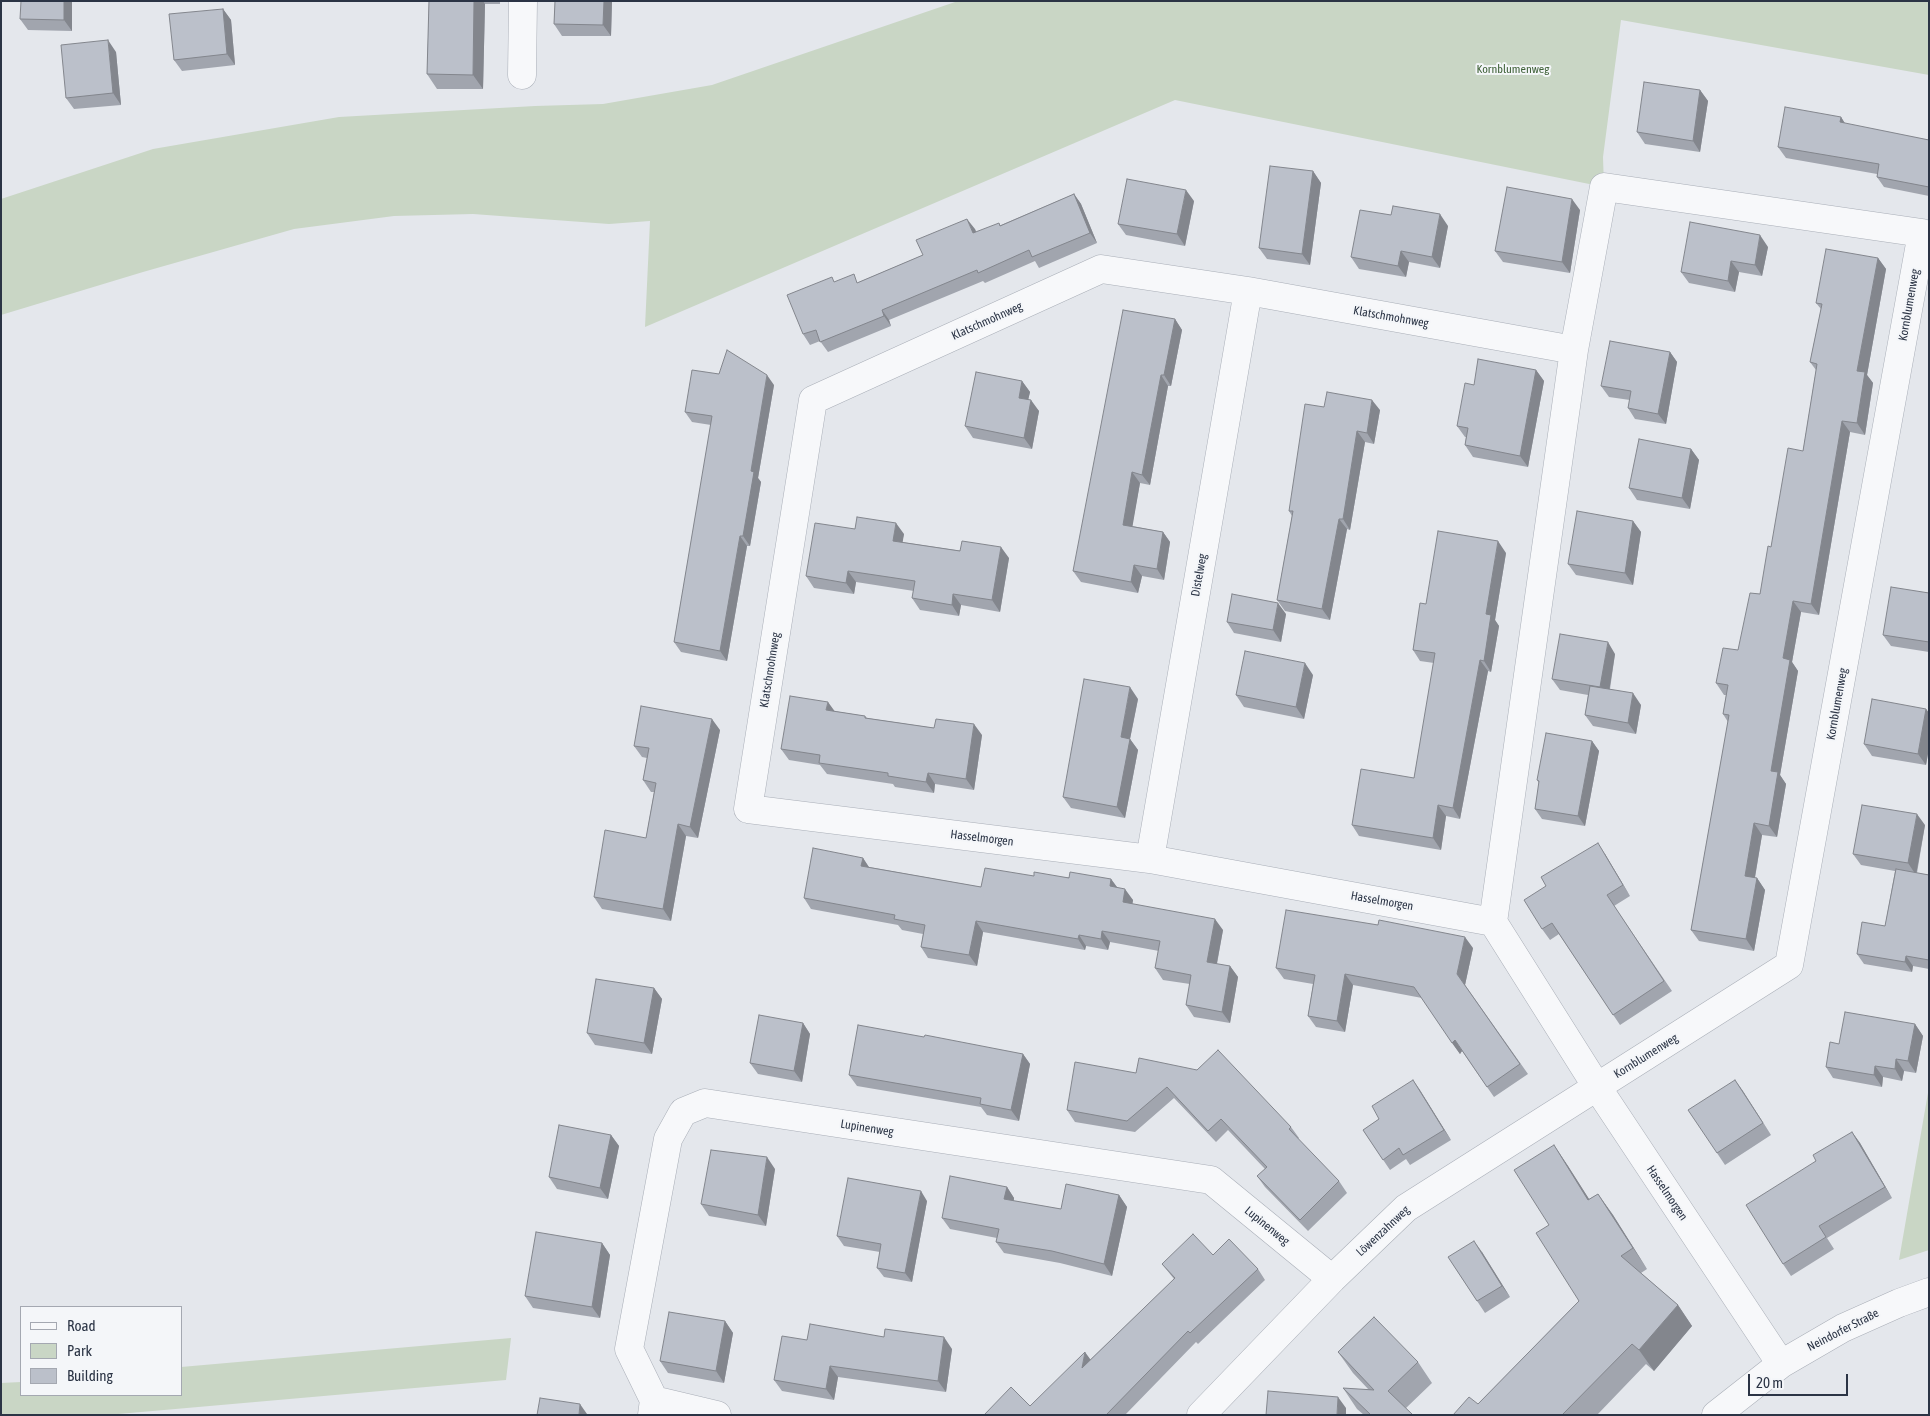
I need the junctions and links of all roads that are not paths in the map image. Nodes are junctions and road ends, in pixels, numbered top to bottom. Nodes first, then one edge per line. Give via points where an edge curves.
1 (523, 1) edge
2 (522, 75) dead end
3 (1248, 292) junction
4 (1574, 350) junction
5 (748, 809) joint
6 (1150, 859) junction
7 (1492, 922) junction
8 (1597, 1087) junction
9 (1332, 1279) junction
10 (1929, 1292) edge
11 (1780, 1364) junction
12 (653, 1407) edge
13 (717, 1415) edge
14 (1201, 1415) edge
15 (1716, 1415) edge

1 - 2 street
3 - 4 street, Klatschmohnweg
3 - 5 street, Klatschmohnweg via 1100,269 813,400
3 - 6 street, Distelweg
4 - 7 street, Kornblumenweg
4 - 8 street, Kornblumenweg via 1604,187 1922,233 1789,966
5 - 6 street, Hasselmorgen
6 - 7 street, Hasselmorgen
7 - 8 street, Hasselmorgen
8 - 9 street, Löwenzahnweg via 1406,1208
8 - 11 street, Hasselmorgen
9 - 12 street, Lupinenweg via 1211,1180 705,1103 683,1112 668,1139 629,1350
9 - 14 street, Löwenzahnweg
10 - 11 street, Neindorfer Straße via 1843,1328
11 - 15 street, Neindorfer Straße
12 - 13 street

